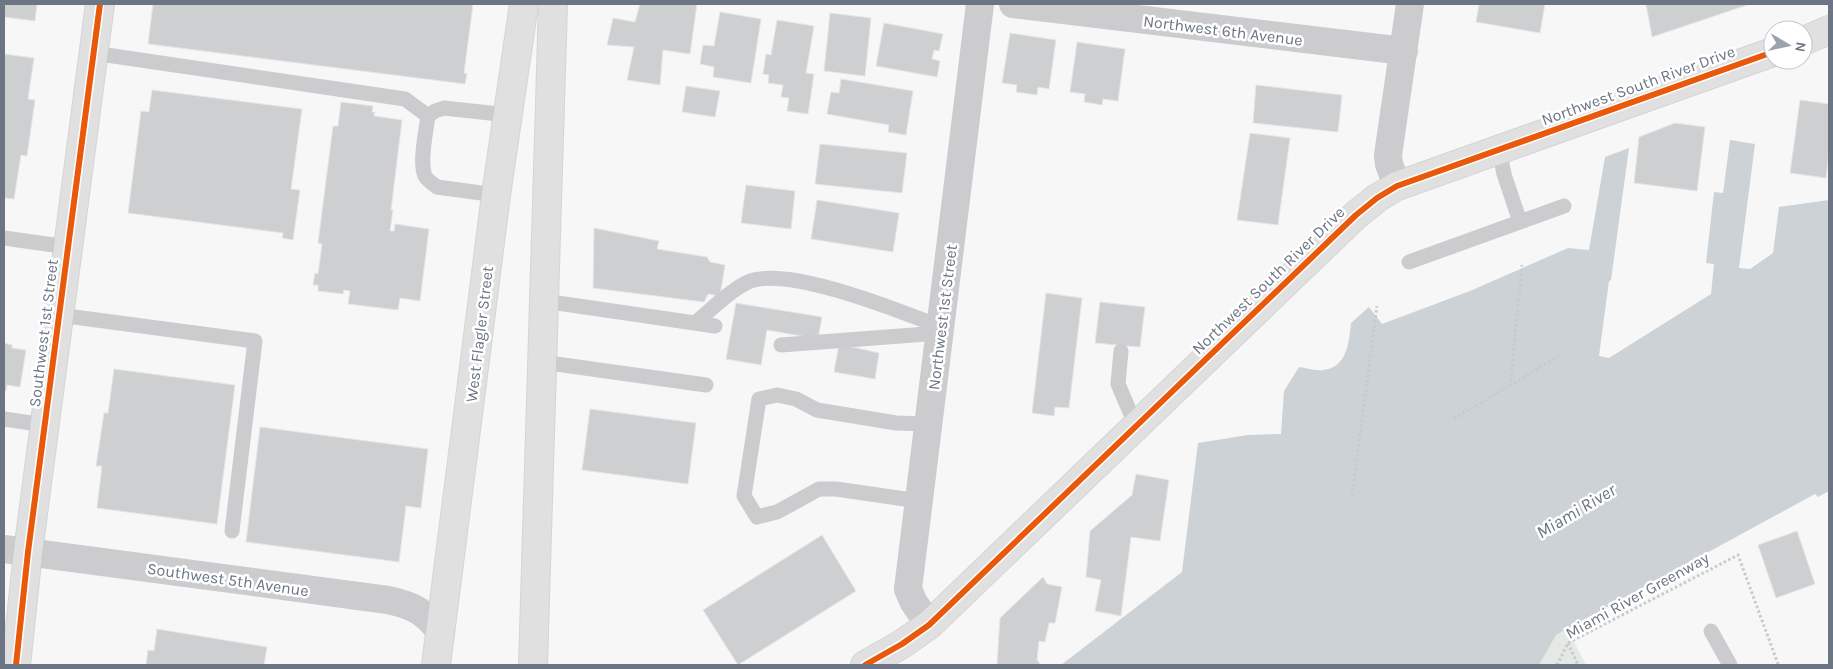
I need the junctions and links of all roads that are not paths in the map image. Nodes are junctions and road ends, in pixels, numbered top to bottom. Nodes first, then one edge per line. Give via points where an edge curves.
1 (100, 4) edge
2 (524, 4) edge
3 (553, 4) edge
4 (980, 4) edge
5 (1013, 4) edge
6 (1410, 4) edge
7 (1829, 30) edge
8 (1813, 37) edge
9 (1404, 51) junction
10 (94, 53) junction
11 (1763, 56) edge
12 (508, 115) junction
13 (428, 116) junction
14 (1499, 149) junction
15 (1397, 186) junction
16 (496, 196) junction
17 (1564, 206) dead end
18 (1520, 222) junction
19 (4, 238) edge
20 (68, 247) junction
21 (1409, 262) dead end
22 (544, 301) junction
23 (59, 315) junction
24 (695, 323) junction
25 (715, 326) dead end
26 (940, 330) junction
27 (781, 345) dead end
28 (1121, 351) dead end
29 (542, 362) junction
30 (706, 385) dead end
31 (4, 420) edge
32 (929, 424) junction
33 (45, 425) junction
34 (1136, 426) junction
35 (919, 501) junction
36 (232, 531) dead end
37 (16, 551) edge
38 (929, 625) junction
39 (1711, 630) dead end
40 (441, 632) junction
41 (16, 665) edge
42 (436, 665) edge
43 (533, 665) edge
44 (865, 665) edge
45 (1730, 665) edge

1 - 10 street, Southwest 1st Street
2 - 12 street, West Flagler Street
3 - 22 street
4 - 26 street, Northwest 1st Street
5 - 9 street, Northwest 6th Avenue
6 - 9 street
7 - 8 street
9 - 15 street via 1388,155
10 - 13 lane via 405,99
10 - 20 street, Southwest 1st Street
11 - 14 street, Northwest South River Drive
12 - 13 lane via 444,108
12 - 16 street, West Flagler Street
13 - 16 lane via 423,160 430,182 437,187
14 - 15 street, Northwest South River Drive
14 - 18 lane
15 - 34 street, Northwest South River Drive via 1356,215
16 - 40 street, West Flagler Street
17 - 18 lane
18 - 21 lane
19 - 20 lane
20 - 23 street, Southwest 1st Street
22 - 24 lane
22 - 29 street
23 - 33 street, Southwest 1st Street
23 - 36 lane via 255,340
24 - 25 lane
24 - 26 lane via 747,282 769,278 834,289
26 - 27 lane
26 - 32 street, Northwest 1st Street
28 - 34 lane via 1118,384
29 - 30 lane
29 - 43 street
31 - 33 lane
32 - 35 street, Northwest 1st Street
32 - 35 lane via 896,423 817,410 796,399 777,395 759,399 744,496 757,517 778,512 819,489
33 - 37 street, Southwest 1st Street
34 - 38 street, Northwest South River Drive
35 - 38 street, Northwest 1st Street via 908,590
37 - 40 street, Southwest 5th Avenue via 388,600 407,604 426,614
37 - 41 street, Southwest 1st Street
38 - 44 street, Northwest South River Drive
39 - 45 lane
40 - 42 street, West Flagler Street

